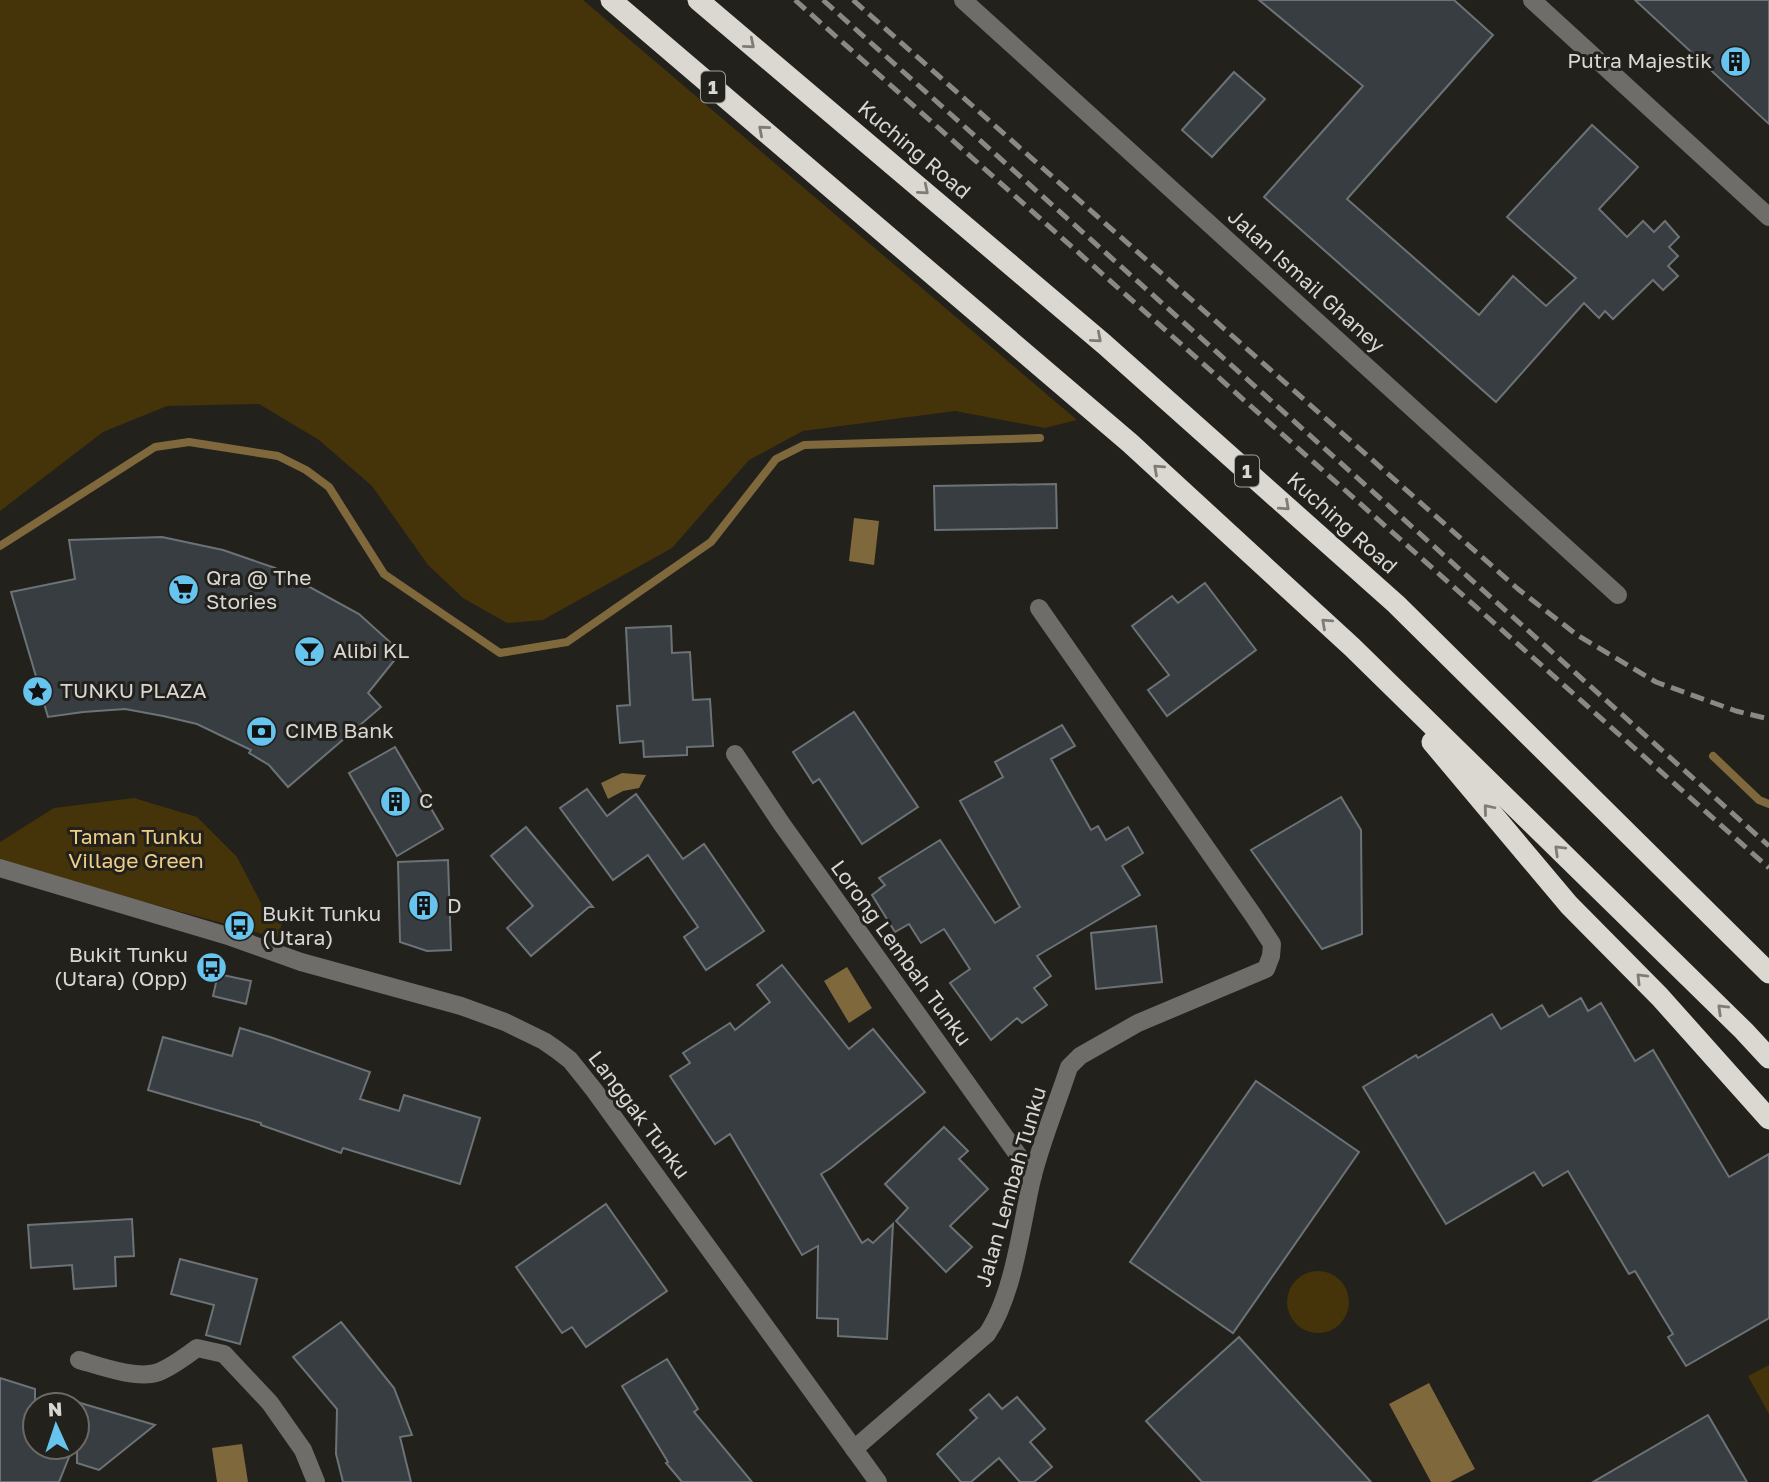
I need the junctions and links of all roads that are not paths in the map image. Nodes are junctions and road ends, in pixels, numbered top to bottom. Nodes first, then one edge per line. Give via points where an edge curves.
1 (611, 0) edge
2 (698, 0) edge
3 (963, 0) edge
4 (1532, 0) edge
5 (1769, 217) edge
6 (1618, 595) dead end
7 (1039, 608) dead end
8 (1352, 647) junction
9 (735, 754) dead end
10 (0, 868) edge
11 (1769, 973) edge
12 (1769, 1058) edge
13 (1769, 1119) edge
14 (1033, 1176) junction
15 (79, 1360) dead end
16 (854, 1449) junction
17 (871, 1480) edge
18 (316, 1482) edge

8 -> 1 highway, 1 via 1130,443
2 -> 11 highway, Kuching Road / 1 via 1104,344 1396,604
3 - 6 street, Jalan Ismail Ghaney
4 - 5 street
7 - 14 street, Jalan Lembah Tunku via 1272,944 1266,969 1138,1023 1080,1056 1069,1067
12 -> 8 highway, 1
13 -> 8 highway via 1660,997 1569,905
9 - 14 street, Lorong Lembah Tunku
10 - 16 street, Langgak Tunku via 301,962 461,1006 551,1045 594,1090
14 - 16 street, Jalan Lembah Tunku via 1011,1278 987,1334
15 - 18 street via 134,1374 157,1373 197,1348 224,1354 270,1403 303,1450
16 - 17 street, Langgak Tunku

